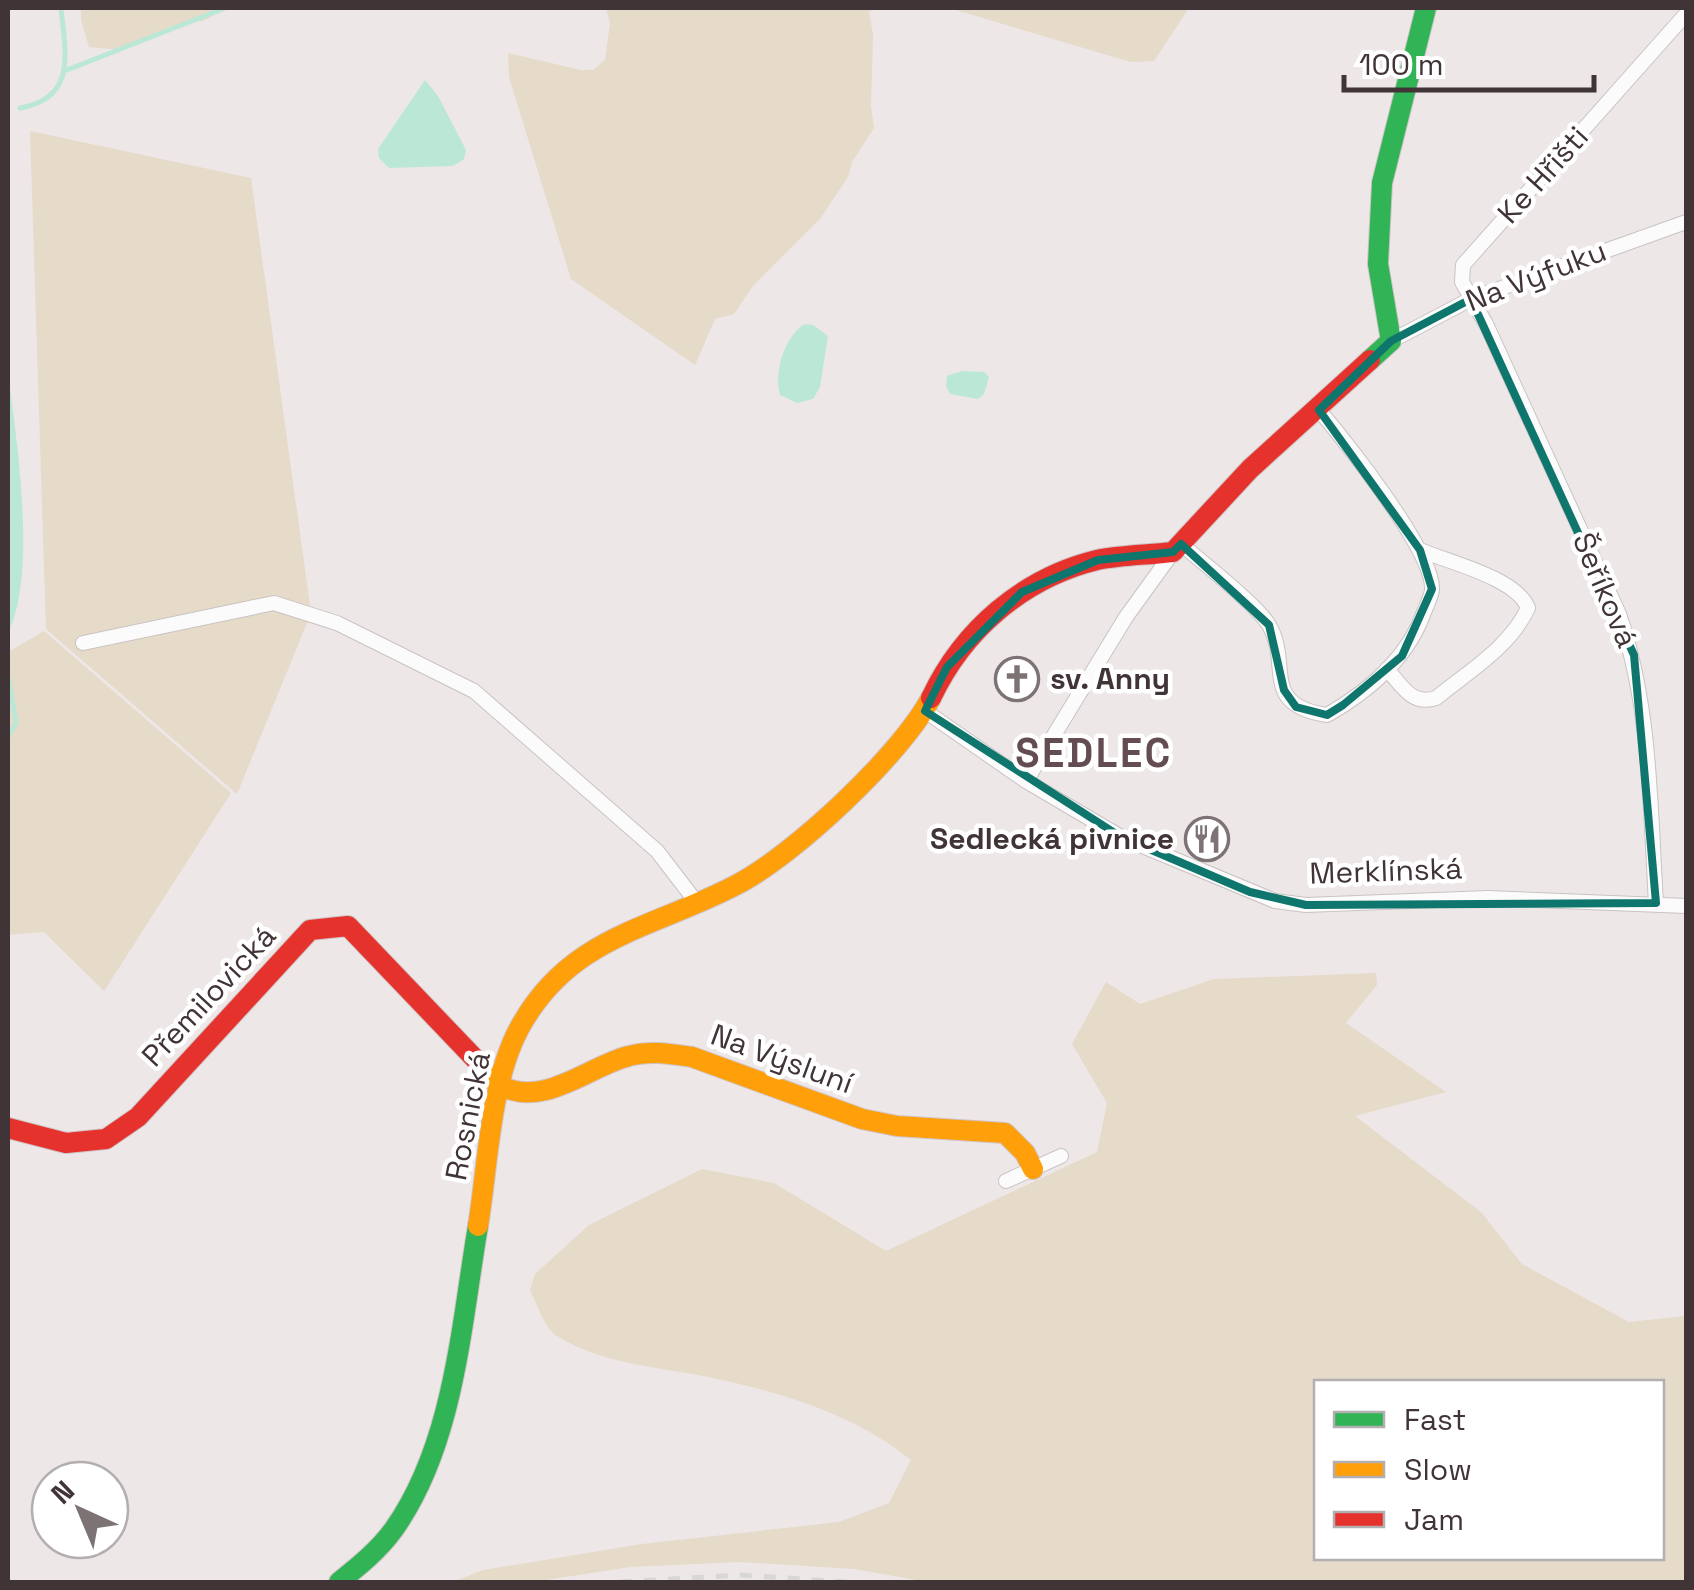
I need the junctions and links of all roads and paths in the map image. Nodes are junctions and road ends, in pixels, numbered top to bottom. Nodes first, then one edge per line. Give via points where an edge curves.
1 (1426, 8) edge
2 (1685, 10) edge
3 (1686, 222) edge
4 (1471, 299) junction
5 (1391, 341) junction
6 (1319, 410) junction
7 (1177, 548) junction
8 (1420, 550) junction
9 (83, 643) dead end
10 (1387, 669) junction
11 (924, 711) junction
12 (1026, 781) junction
13 (696, 903) junction
14 (1656, 903) junction
15 (1686, 906) edge
16 (500, 1086) junction
17 (8, 1128) edge
18 (1062, 1156) dead end
19 (1033, 1169) junction
20 (1006, 1181) dead end
21 (339, 1582) edge

1 - 5 street via 1382,184 1378,264
2 - 4 street, Ke Hřišti via 1462,265
3 - 4 street, Na Výfuku
4 - 5 street, Na Výfuku
4 - 14 street, Šeříková via 1634,655
5 - 6 street
6 - 7 street via 1250,469
6 - 8 street
7 - 10 street via 1269,625 1284,690 1296,706 1327,715
7 - 11 street via 1098,560 1022,592 947,666
7 - 12 street via 1126,616
8 - 10 street via 1432,589 1416,636
8 - 10 street via 1508,585 1528,608 1505,642 1436,698 1412,698
9 - 13 street via 274,603 337,624 474,691 657,851
11 - 12 street, Merklínská
11 - 13 street, Rosnická via 792,846 746,881
12 - 14 street, Merklínská via 1121,838 1275,901
13 - 16 street, Rosnická via 612,936 571,962 537,996 516,1033
14 - 15 street, Merklínská
16 - 17 street, Přemilovická via 348,926 310,930 138,1117 106,1139 66,1143
16 - 19 street, Na Výsluní via 546,1090 604,1063 666,1052 859,1118 904,1128 1005,1133
16 - 21 street, Rosnická via 436,1447 419,1492 392,1534
18 - 19 street
19 - 20 street

